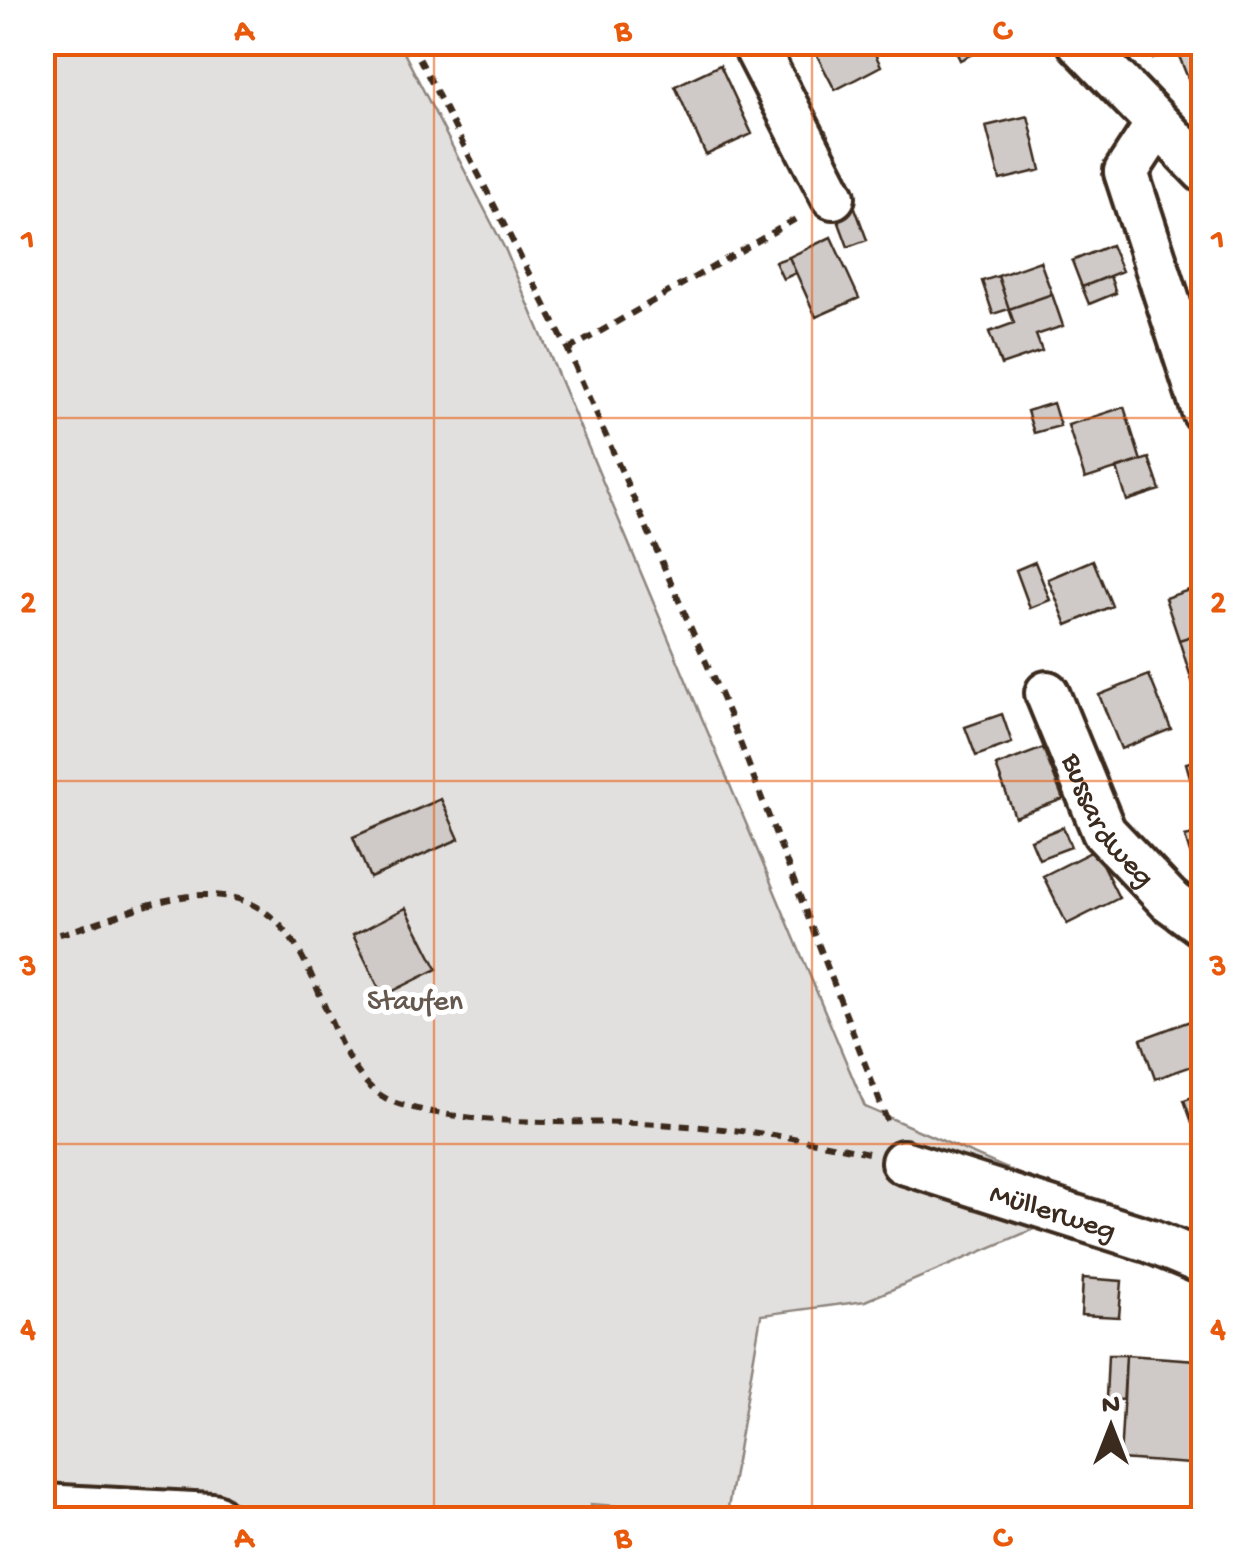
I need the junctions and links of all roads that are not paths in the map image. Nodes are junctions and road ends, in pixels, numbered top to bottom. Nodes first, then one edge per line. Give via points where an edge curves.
1 (754, 42) edge
2 (1080, 42) edge
3 (1156, 126) junction
4 (1204, 171) edge
5 (833, 197) road end
6 (1204, 412) edge
7 (1047, 693) dead end
8 (1204, 926) edge
9 (903, 1162) road end
10 (1204, 1263) edge
11 (42, 1511) edge
12 (212, 1520) edge

1 - 5 street
2 - 3 street
3 - 4 street
3 - 6 street via 1126,172
7 - 8 street, Bussardweg via 1104,832 1169,900
9 - 10 street, Müllerweg
11 - 12 street

